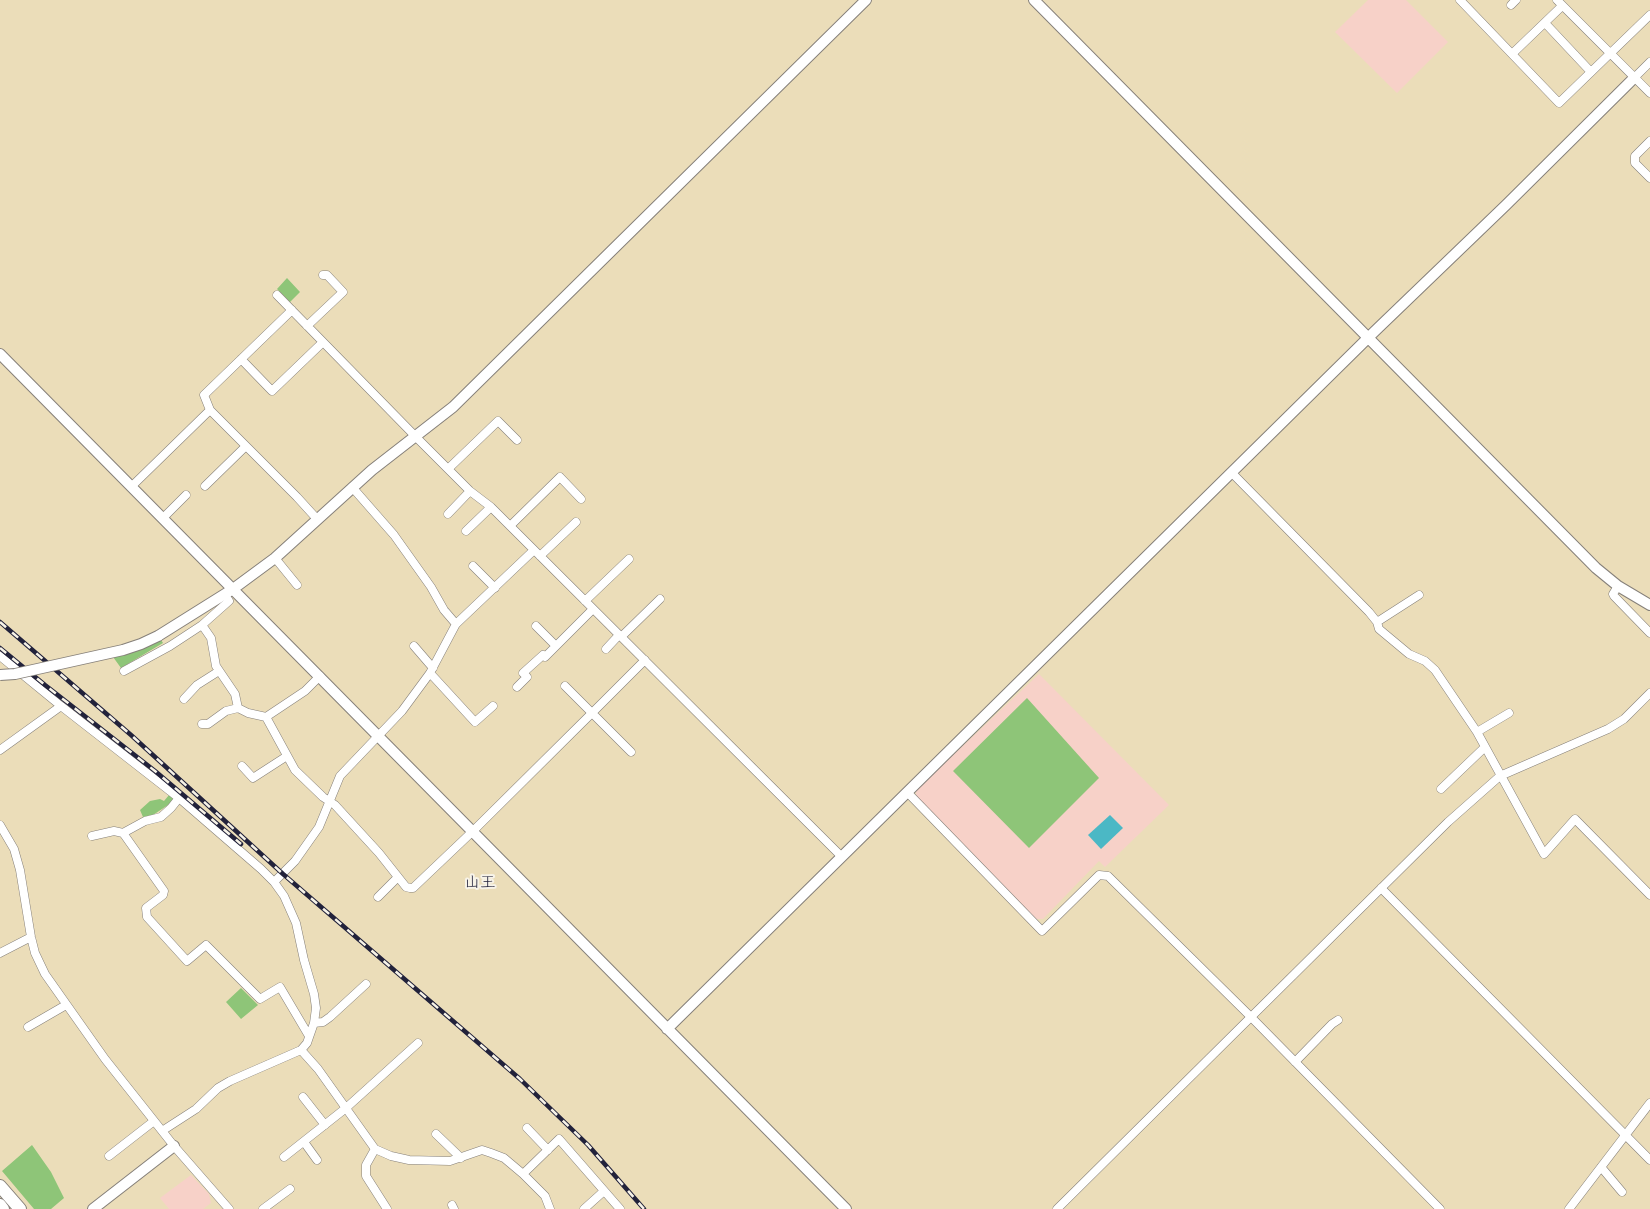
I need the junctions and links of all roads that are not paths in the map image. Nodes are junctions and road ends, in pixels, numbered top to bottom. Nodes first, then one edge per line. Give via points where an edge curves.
1 (866, 0) edge
2 (1034, 0) edge
3 (1460, 0) edge
4 (1560, 3) edge
5 (1650, 15) edge
6 (1545, 22) junction
7 (1512, 54) junction
8 (1610, 54) junction
9 (1650, 62) edge
10 (1591, 72) junction
11 (1634, 78) junction
12 (1650, 93) edge
13 (1650, 141) edge
14 (1650, 178) edge
15 (323, 275) dead end
16 (277, 295) dead end
17 (292, 310) junction
18 (307, 326) junction
19 (1368, 337) junction
20 (323, 342) junction
21 (0, 354) edge
22 (241, 360) junction
23 (210, 410) junction
24 (415, 436) junction
25 (517, 440) dead end
26 (246, 446) junction
27 (448, 469) junction
28 (1232, 473) junction
29 (132, 486) junction
30 (205, 486) dead end
31 (352, 487) junction
32 (470, 492) junction
33 (186, 495) dead end
34 (581, 499) dead end
35 (491, 507) junction
36 (448, 514) dead end
37 (163, 518) junction
38 (317, 519) junction
39 (576, 522) dead end
40 (510, 526) junction
41 (466, 531) dead end
42 (534, 550) junction
43 (540, 556) junction
44 (275, 558) junction
45 (629, 559) dead end
46 (473, 566) dead end
47 (297, 585) dead end
48 (1618, 586) junction
49 (494, 588) junction
50 (229, 592) junction
51 (1418, 595) dead end
52 (660, 599) dead end
53 (585, 601) junction
54 (1650, 605) edge
55 (593, 609) junction
56 (1377, 622) junction
57 (456, 624) junction
58 (202, 625) junction
59 (536, 626) dead end
60 (1650, 633) edge
61 (620, 636) junction
62 (414, 646) dead end
63 (556, 646) junction
64 (606, 649) dead end
65 (0, 656) edge
66 (644, 660) junction
67 (124, 671) dead end
68 (219, 671) junction
69 (432, 671) junction
70 (0, 675) edge
71 (320, 676) junction
72 (565, 686) dead end
73 (517, 687) dead end
74 (1650, 693) edge
75 (184, 700) dead end
76 (61, 706) junction
77 (494, 706) dead end
78 (238, 708) junction
79 (592, 713) junction
80 (1509, 713) dead end
81 (266, 717) junction
82 (202, 724) dead end
83 (1477, 732) junction
84 (378, 736) junction
85 (1485, 747) junction
86 (0, 750) edge
87 (631, 752) dead end
88 (287, 756) junction
89 (242, 766) dead end
90 (1500, 776) junction
91 (1442, 789) dead end
92 (907, 792) junction
93 (179, 798) junction
94 (329, 802) junction
95 (0, 825) edge
96 (472, 831) junction
97 (123, 833) junction
98 (92, 836) dead end
99 (841, 856) junction
100 (398, 877) junction
101 (274, 882) junction
102 (1381, 888) junction
103 (1650, 895) edge
104 (378, 897) dead end
105 (31, 937) junction
106 (0, 954) edge
107 (366, 984) dead end
108 (66, 1005) junction
109 (1251, 1017) junction
110 (1338, 1020) dead end
111 (314, 1022) junction
112 (28, 1028) dead end
113 (667, 1029) junction
114 (309, 1036) junction
115 (418, 1043) dead end
116 (301, 1050) junction
117 (1294, 1062) junction
118 (303, 1097) dead end
119 (1650, 1103) edge
120 (346, 1108) junction
121 (154, 1121) junction
122 (325, 1125) junction
123 (527, 1128) dead end
124 (162, 1131) junction
125 (436, 1134) dead end
126 (1625, 1135) junction
127 (304, 1142) junction
128 (174, 1146) junction
129 (375, 1149) junction
130 (548, 1150) junction
131 (109, 1156) dead end
132 (284, 1157) dead end
133 (461, 1158) junction
134 (317, 1160) dead end
135 (1650, 1160) edge
136 (1601, 1167) junction
137 (523, 1174) junction
138 (0, 1186) edge
139 (290, 1189) dead end
140 (604, 1191) junction
141 (1622, 1192) dead end
142 (0, 1205) edge
143 (3, 1209) edge
144 (20, 1209) edge
145 (93, 1209) edge
146 (229, 1209) edge
147 (263, 1209) edge
148 (387, 1209) edge
149 (550, 1209) edge
150 (584, 1209) edge
151 (620, 1209) edge
152 (846, 1209) edge
153 (1058, 1209) edge
154 (1440, 1209) edge
155 (1569, 1209) edge

1 - 24 street via 467,393
2 - 19 street
3 - 7 street
4 - 6 street
4 - 8 street
5 - 8 street
6 - 7 street
6 - 10 street
7 - 10 street via 1559,103
8 - 10 street
8 - 11 street
9 - 11 street
11 - 12 street
11 - 19 street
13 - 14 street via 1635,156 1635,163
15 - 18 street via 342,292
16 - 17 street
17 - 18 street
17 - 22 street
18 - 20 street
19 - 28 street
19 - 48 street via 1596,568
20 - 22 street via 272,392
20 - 24 street
21 - 29 street
22 - 23 street via 204,395
23 - 26 street
23 - 29 street
24 - 27 street
24 - 31 street
25 - 27 street via 498,421
26 - 30 street
26 - 38 street
27 - 32 street
28 - 56 street
28 - 92 street
29 - 37 street
31 - 38 street
31 - 57 street via 394,535
32 - 35 street
32 - 36 street
33 - 37 street
34 - 40 street via 560,477
35 - 40 street
35 - 41 street
37 - 50 street
38 - 44 street
39 - 43 street
40 - 42 street
42 - 43 street
42 - 49 street
43 - 53 street
44 - 47 street
44 - 50 street
45 - 53 street
46 - 49 street
48 - 54 street
48 - 60 street via 1614,596
49 - 57 street
50 - 58 street via 229,601
50 - 70 street, bridge via 141,644
50 - 71 street
51 - 56 street
52 - 61 street
53 - 55 street
55 - 61 street
55 - 63 street
56 - 83 street via 1379,629 1409,654 1425,660 1435,670
57 - 69 street
58 - 67 street
58 - 68 street via 211,638
59 - 63 street
61 - 64 street
61 - 66 street
62 - 69 street
63 - 73 street via 523,673 527,677
65 - 76 street
66 - 79 street
66 - 99 street
68 - 75 street via 197,685
68 - 78 street via 235,694
69 - 77 street via 474,722
69 - 84 street
71 - 81 street via 305,691
71 - 84 street
72 - 79 street
74 - 90 street via 1624,719 1608,729
76 - 86 street
76 - 93 street
78 - 81 street
78 - 82 street
79 - 87 street
79 - 96 street
80 - 83 street
81 - 88 street
83 - 85 street
84 - 94 street via 340,776
84 - 96 street
85 - 90 street
85 - 91 street
88 - 89 street via 253,778
88 - 94 street via 296,770
90 - 102 street
90 - 103 street via 1544,854 1574,820
92 - 99 street
92 - 109 street via 1042,931 1099,875 1108,876
93 - 97 street via 161,817 145,821
93 - 101 street
94 - 100 street
94 - 101 street via 319,827 295,861
95 - 105 street via 14,849 20,870
96 - 100 street via 413,888 406,887
96 - 113 street
97 - 98 street via 114,831
97 - 114 street via 164,891 164,895 146,908 148,917 187,961 206,945 260,999 280,987
99 - 113 street
100 - 104 street
101 - 111 street via 296,922 314,994
102 - 109 street
102 - 126 street
105 - 106 street
105 - 108 street via 35,953
107 - 111 street via 330,1017 323,1022
108 - 112 street
108 - 121 street
109 - 117 street
109 - 153 street
110 - 117 street
111 - 114 street
113 - 152 street
114 - 116 street
115 - 120 street
116 - 120 street
116 - 124 street via 230,1081
117 - 154 street
118 - 122 street
119 - 126 street
120 - 122 street
120 - 129 street
121 - 124 street
121 - 131 street
122 - 127 street
123 - 130 street
124 - 128 street
125 - 133 street
126 - 135 street
126 - 136 street
127 - 132 street
127 - 134 street
128 - 145 street
128 - 146 street
129 - 133 street via 409,1160 450,1161
129 - 148 street via 366,1165 366,1176
130 - 137 street
130 - 140 street via 559,1139
133 - 137 street via 482,1150 504,1158
136 - 141 street
136 - 155 street
137 - 149 street via 546,1196
138 - 144 main road
139 - 147 street
140 - 150 street
140 - 151 street
142 - 143 main road

